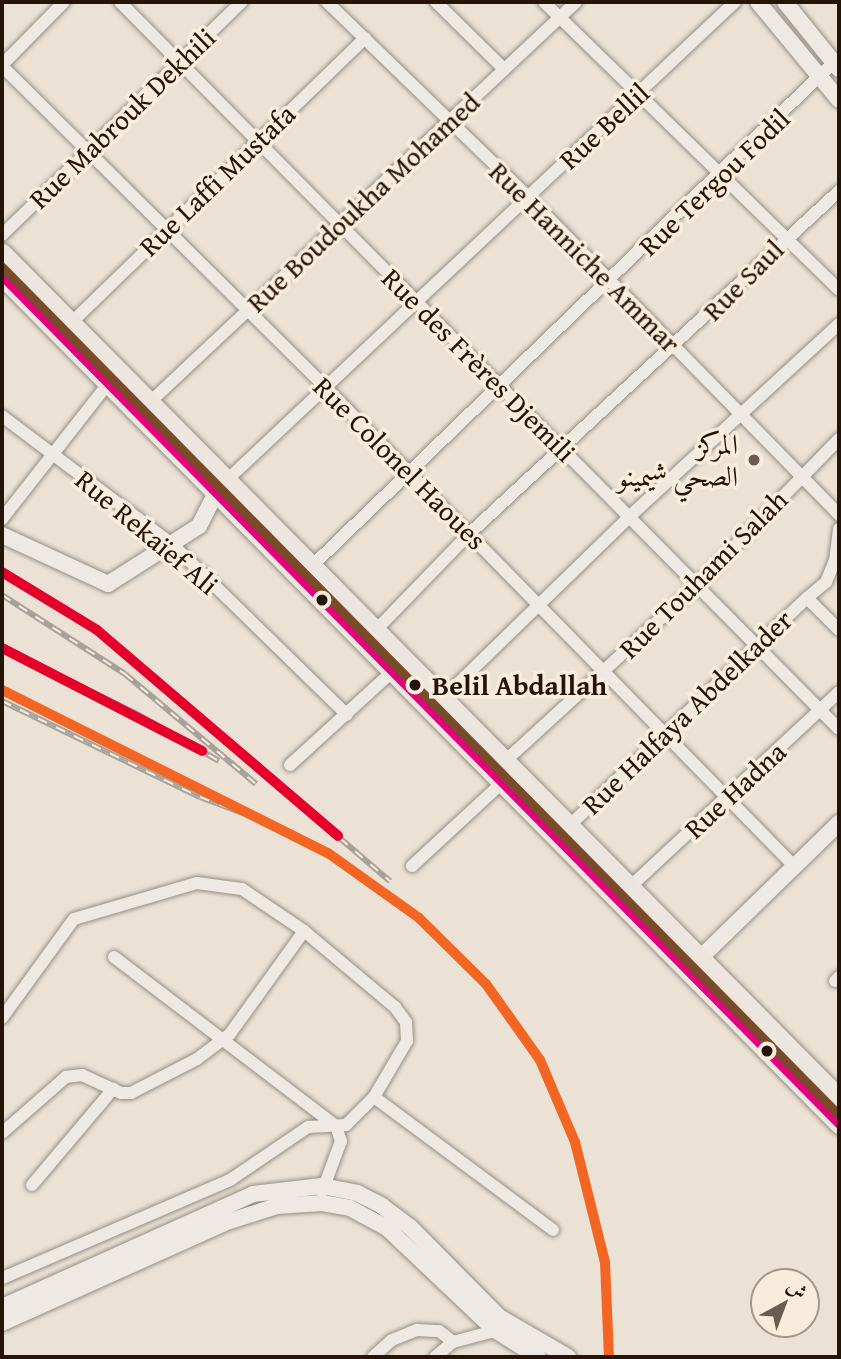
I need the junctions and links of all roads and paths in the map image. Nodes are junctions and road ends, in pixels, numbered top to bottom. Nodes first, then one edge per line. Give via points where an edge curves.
1 (64, 2) edge
2 (120, 2) edge
3 (242, 2) edge
4 (327, 2) edge
5 (436, 2) edge
6 (544, 2) edge
7 (576, 2) edge
8 (735, 2) edge
9 (758, 2) edge
10 (785, 2) edge
11 (560, 16) junction
12 (365, 38) junction
13 (837, 61) edge
14 (179, 62) junction
15 (2, 65) edge
16 (504, 69) junction
17 (822, 78) junction
18 (637, 95) junction
19 (839, 100) edge
20 (449, 121) junction
21 (257, 141) junction
22 (88, 151) junction
23 (721, 174) junction
24 (839, 191) edge
25 (528, 197) junction
26 (339, 224) junction
27 (165, 228) junction
28 (2, 235) edge
29 (786, 237) junction
30 (2, 253) edge
31 (2, 276) edge
32 (611, 282) junction
33 (839, 290) edge
34 (418, 304) junction
35 (248, 310) junction
36 (70, 324) junction
37 (839, 324) edge
38 (675, 347) junction
39 (108, 384) junction
40 (500, 387) junction
41 (328, 390) junction
42 (149, 403) junction
43 (741, 415) junction
44 (2, 416) edge
45 (839, 439) edge
46 (563, 450) junction
47 (51, 454) junction
48 (408, 471) junction
49 (801, 475) junction
50 (222, 487) junction
51 (839, 515) edge
52 (629, 517) junction
53 (2, 519) edge
54 (839, 529) edge
55 (469, 534) junction
56 (2, 535) edge
57 (173, 545) junction
58 (311, 566) junction
59 (697, 585) junction
60 (807, 598) junction
61 (539, 604) junction
62 (839, 630) edge
63 (375, 631) junction
64 (755, 644) junction
65 (393, 671) junction
66 (605, 672) junction
67 (839, 692) edge
68 (441, 700) junction
69 (820, 709) junction
70 (347, 715) junction
71 (839, 729) edge
72 (663, 732) junction
73 (503, 763) junction
74 (290, 765) dead end
75 (501, 785) junction
76 (728, 798) junction
77 (839, 823) edge
78 (568, 827) junction
79 (412, 866) dead end
80 (794, 866) junction
81 (630, 887) junction
82 (304, 932) junction
83 (114, 957) dead end
84 (694, 963) junction
85 (2, 1018) edge
86 (225, 1038) junction
87 (113, 1089) junction
88 (374, 1097) junction
89 (839, 1098) edge
90 (839, 1124) edge
91 (336, 1126) junction
92 (2, 1133) edge
93 (32, 1185) dead end
94 (322, 1186) junction
95 (322, 1203) junction
96 (553, 1230) dead end
97 (2, 1278) edge
98 (2, 1307) edge
99 (2, 1323) edge
100 (495, 1331) junction
101 (520, 1332) junction
102 (453, 1342) junction
103 (373, 1357) edge
104 (435, 1357) edge
105 (537, 1357) edge
106 (568, 1357) edge

1 - 15 street
2 - 14 street, Rue des Frères Djemili
3 - 14 street, Rue Mabrouk Dekhili
4 - 12 street, Rue Hanniche Ammar
5 - 16 street
6 - 11 street
7 - 11 street, Rue Boudoukha Mohamed
8 - 18 street, Rue Bellil
9 - 17 main road
10 - 13 main road
11 - 16 street, Rue Boudoukha Mohamed
11 - 18 street
12 - 20 street, Rue Hanniche Ammar
12 - 21 street, Rue Laffi Mustafa
13 - 17 street, Rue Tergou Fodil
14 - 21 street, Rue des Frères Djemili
14 - 22 street, Rue Mabrouk Dekhili
15 - 22 street, Rue Colonel Haoues
16 - 20 street, Rue Boudoukha Mohamed
17 - 19 main road
17 - 23 street, Rue Tergou Fodil
18 - 23 street
18 - 25 street, Rue Bellil
20 - 25 street, Rue Hanniche Ammar
20 - 26 street, Rue Boudoukha Mohamed
21 - 26 street, Rue des Frères Djemili
21 - 27 street, Rue Laffi Mustafa
22 - 27 street, Rue Colonel Haoues
22 - 28 street, Rue Mabrouk Dekhili
23 - 29 street
23 - 32 street, Rue Tergou Fodil
24 - 29 street, Rue Saul
25 - 32 street, Rue Hanniche Ammar
25 - 34 street, Rue Bellil
26 - 34 street, Rue des Frères Djemili
26 - 35 street, Rue Boudoukha Mohamed
27 - 35 street, Rue Colonel Haoues
27 - 36 street, Rue Laffi Mustafa
29 - 33 street
29 - 38 street, Rue Saul
30 - 36 main road
31 - 39 main road
32 - 38 street, Rue Hanniche Ammar
32 - 40 street, Rue Tergou Fodil
34 - 40 street, Rue des Frères Djemili
34 - 41 street, Rue Bellil
35 - 41 street, Rue Colonel Haoues
35 - 42 street, Rue Boudoukha Mohamed
36 - 42 main road
37 - 43 street
38 - 43 street, Rue Hanniche Ammar
38 - 46 street, Rue Saul
39 - 47 street
39 - 50 main road
40 - 46 street, Rue des Frères Djemili
40 - 48 street, Rue Tergou Fodil
41 - 48 street, Rue Colonel Haoues
41 - 50 street, Rue Bellil
42 - 50 main road
43 - 49 street, Rue Hanniche Ammar
43 - 52 street
44 - 47 street, Rue Rekaïef Ali
45 - 49 street, Rue Touhami Salah
46 - 52 street, Rue des Frères Djemili
46 - 55 street, Rue Saul
47 - 53 street
47 - 57 street, Rue Rekaïef Ali
48 - 55 street, Rue Colonel Haoues
48 - 58 street, Rue Tergou Fodil
49 - 51 street, Rue Hanniche Ammar
49 - 59 street, Rue Touhami Salah
50 - 57 main road via 200,526
50 - 58 main road
50 - 65 main road
52 - 59 street, Rue des Frères Djemili
52 - 61 street
54 - 60 street via 835,560 826,582
55 - 61 street, Rue Colonel Haoues
55 - 63 street, Rue Saul
56 - 57 main road via 108,584
57 - 70 street, Rue Rekaïef Ali
58 - 63 main road
59 - 64 street, Rue des Frères Djemili
59 - 66 street, Rue Touhami Salah
60 - 62 street
60 - 64 street, Rue Halfaya Abdelkader
61 - 66 street, Rue Colonel Haoues
61 - 68 street
63 - 68 main road
64 - 69 street, Rue des Frères Djemili
64 - 72 street, Rue Halfaya Abdelkader
65 - 70 street
65 - 75 main road
66 - 72 street, Rue Colonel Haoues
66 - 73 street, Rue Touhami Salah
67 - 69 street, Rue Hadna
68 - 73 main road
69 - 71 street, Rue des Frères Djemili
69 - 76 street, Rue Hadna
70 - 74 street
72 - 76 street, Rue Colonel Haoues
72 - 78 street, Rue Halfaya Abdelkader
73 - 78 main road
75 - 79 street
75 - 84 main road
76 - 80 street, Rue Colonel Haoues
76 - 81 street, Rue Hadna
77 - 80 main road
78 - 81 main road
80 - 84 main road
81 - 84 main road
82 - 85 street via 242,889 197,883 74,919
82 - 86 street
82 - 88 street via 358,972 406,1022 406,1047
83 - 86 street
84 - 89 main road
84 - 90 main road
86 - 87 street via 137,1090
86 - 91 street
87 - 92 street via 82,1075 66,1077
87 - 93 street
88 - 91 street via 358,1116
88 - 96 street
91 - 94 street via 341,1141
91 - 97 street via 308,1127 230,1180
94 - 95 street
94 - 98 main road via 253,1194
94 - 101 main road via 357,1193 411,1227 477,1297
95 - 99 main road via 277,1206 224,1223
95 - 100 main road via 350,1208 387,1228
100 - 101 street
100 - 102 street
100 - 105 main road
101 - 106 main road
102 - 103 street via 439,1331 417,1330 392,1340
102 - 104 street

